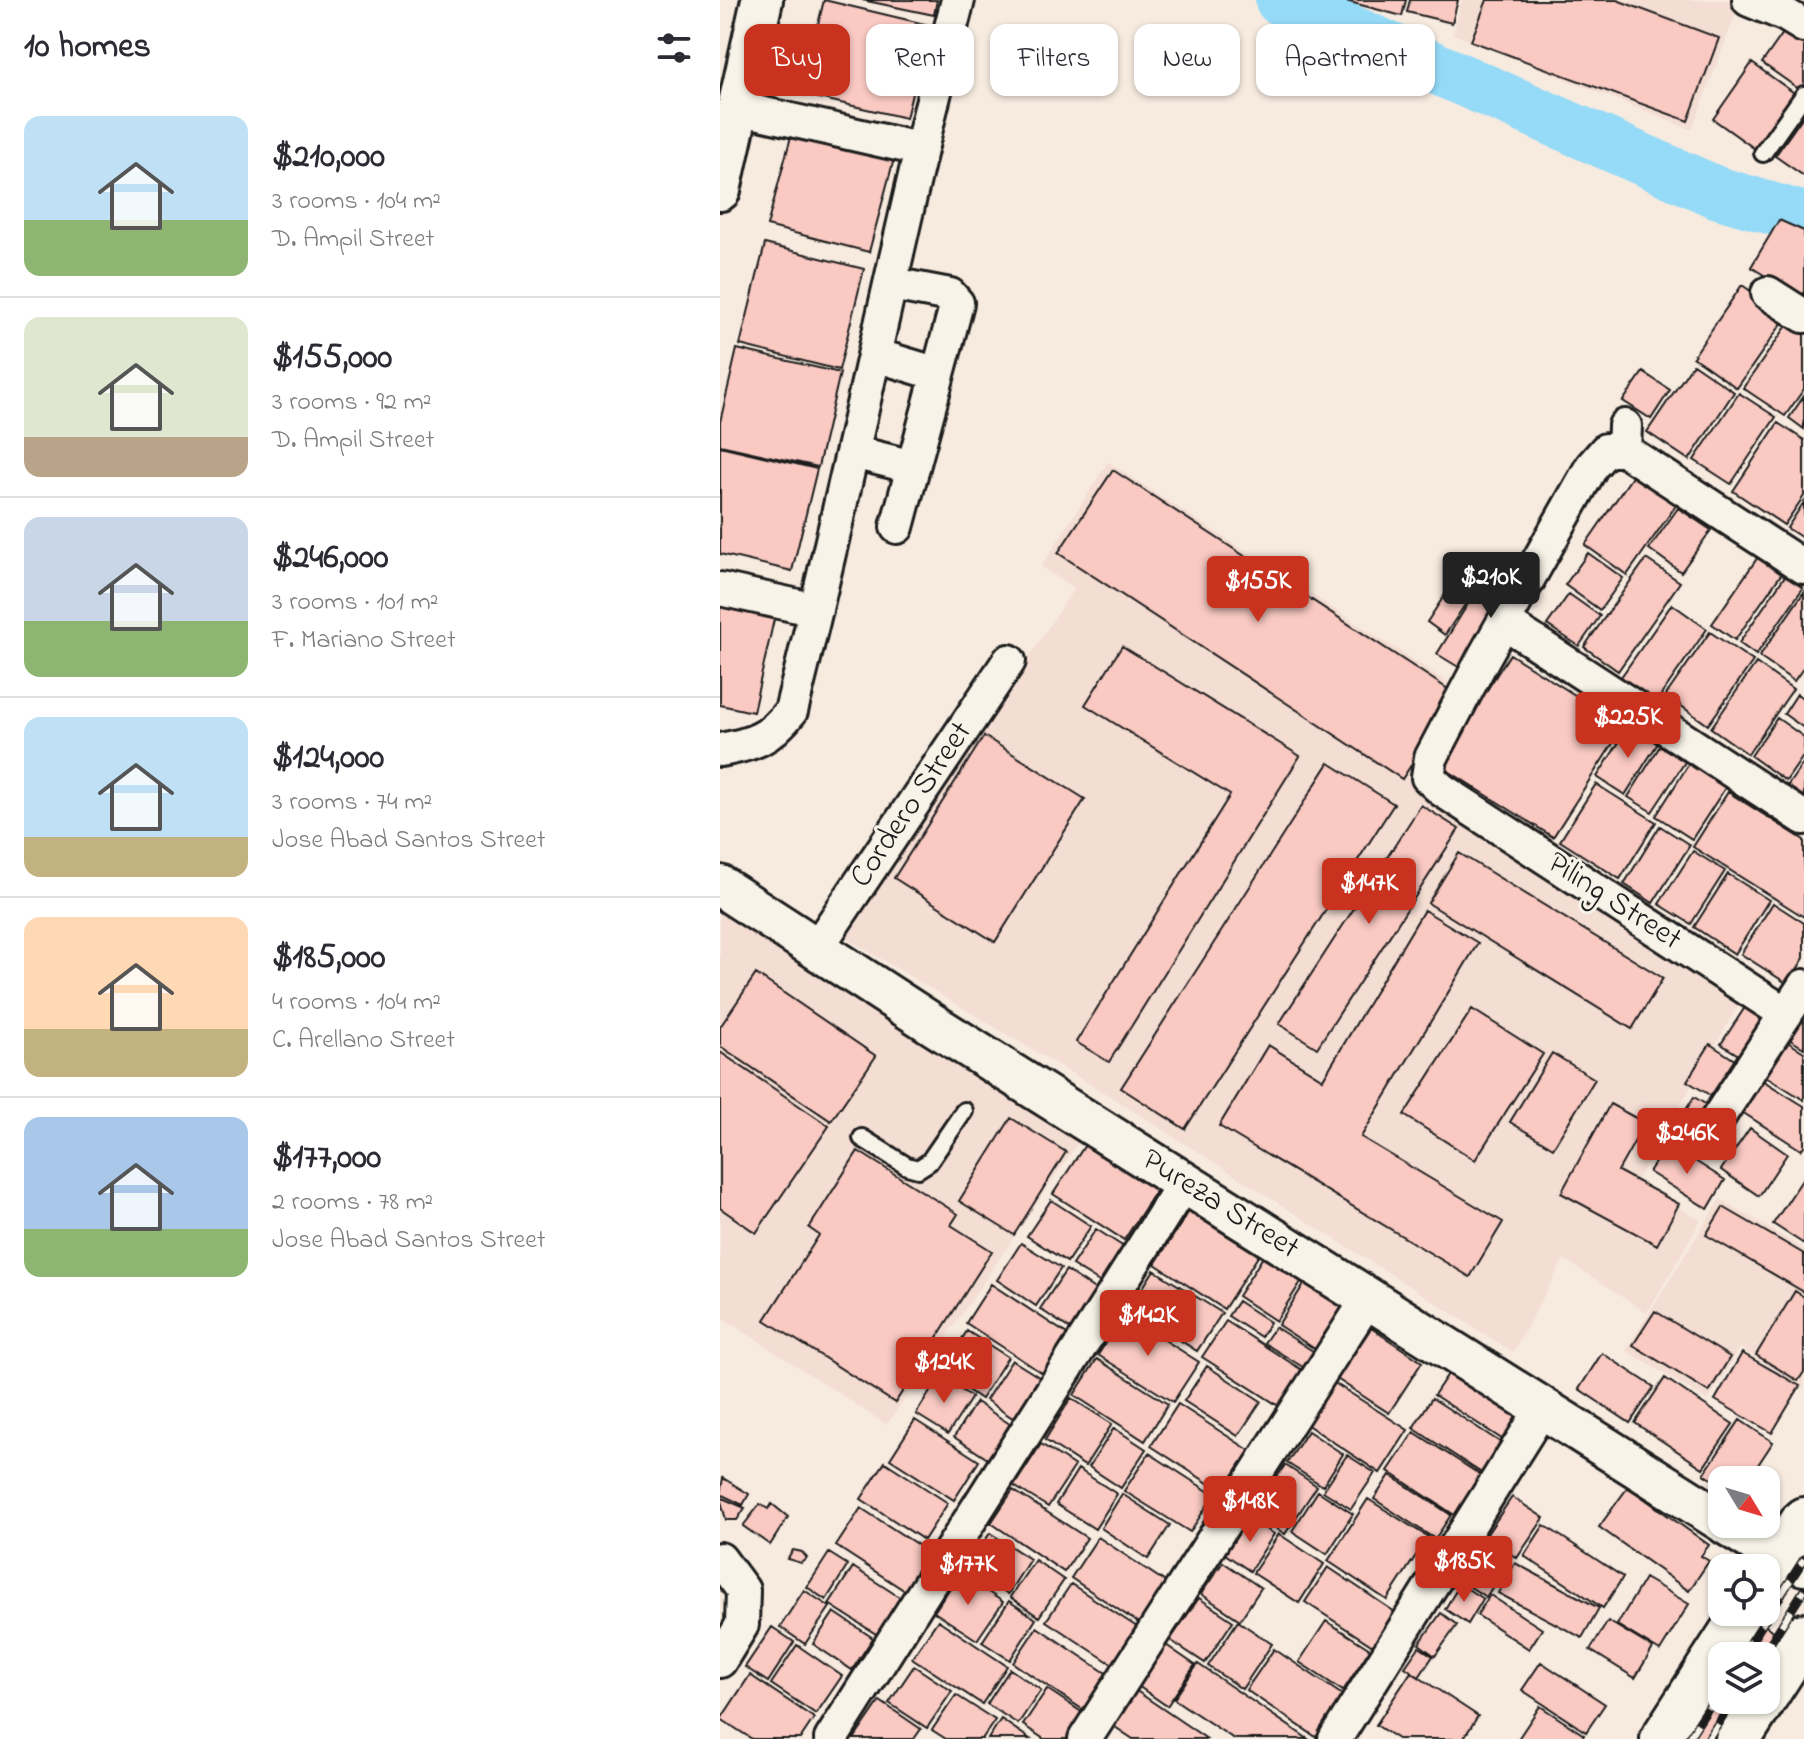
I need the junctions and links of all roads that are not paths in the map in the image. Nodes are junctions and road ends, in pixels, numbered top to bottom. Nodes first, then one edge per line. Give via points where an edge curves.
1 (762, 0) edge
2 (958, 0) edge
3 (1749, 0) edge
4 (1804, 26) edge
5 (1804, 95) edge
6 (738, 108) junction
7 (919, 149) junction
8 (1763, 153) dead end
9 (720, 190) edge
10 (892, 284) junction
11 (1768, 293) dead end
12 (1804, 316) edge
13 (875, 355) junction
14 (938, 374) junction
15 (853, 452) junction
16 (913, 467) junction
17 (897, 527) dead end
18 (1804, 567) edge
19 (720, 589) edge
20 (816, 610) junction
21 (1504, 622) junction
22 (1009, 661) dead end
23 (720, 750) edge
24 (1804, 818) edge
25 (720, 886) edge
26 (816, 949) junction
27 (1804, 986) edge
28 (1786, 1014) junction
29 (964, 1111) dead end
30 (1716, 1121) dead end
31 (862, 1138) dead end
32 (1184, 1183) junction
33 (1368, 1299) junction
34 (1542, 1409) junction
35 (1708, 1513) edge
36 (1804, 1520) edge
37 (1744, 1538) edge
38 (720, 1559) edge
39 (1783, 1567) edge
40 (1736, 1626) edge
41 (1804, 1636) edge
42 (720, 1661) edge
43 (1780, 1673) edge
44 (1754, 1714) edge
45 (831, 1739) edge
46 (1085, 1739) edge
47 (1335, 1739) edge
48 (1663, 1739) edge
49 (1738, 1739) edge

1 - 6 street
2 - 7 street
3 - 4 street
5 - 8 lane
6 - 7 street
6 - 9 street
7 - 10 street
10 - 13 street
10 - 14 street via 955,298
11 - 12 street
13 - 14 street
13 - 15 street
14 - 16 street
15 - 16 street
15 - 20 street
16 - 17 street
18 - 21 street via 1624,438 1592,466
19 - 20 street
20 - 23 street via 791,711 755,743
21 - 24 street
21 - 28 street, Piling Street via 1431,758 1428,777
22 - 26 street, Cordero Street
25 - 26 street, Pureza Street
26 - 32 street, Pureza Street
27 - 28 street
28 - 30 street
29 - 31 lane via 929,1162 918,1169
32 - 33 street, Pureza Street
32 - 45 street
33 - 34 street, Pureza Street
33 - 46 street
34 - 35 street, Pureza Street
34 - 47 street
36 - 39 main road
37 - 39 street, Pureza Street
38 - 42 street via 743,1590 742,1625
40 - 48 main road
41 - 43 main road
44 - 49 main road

